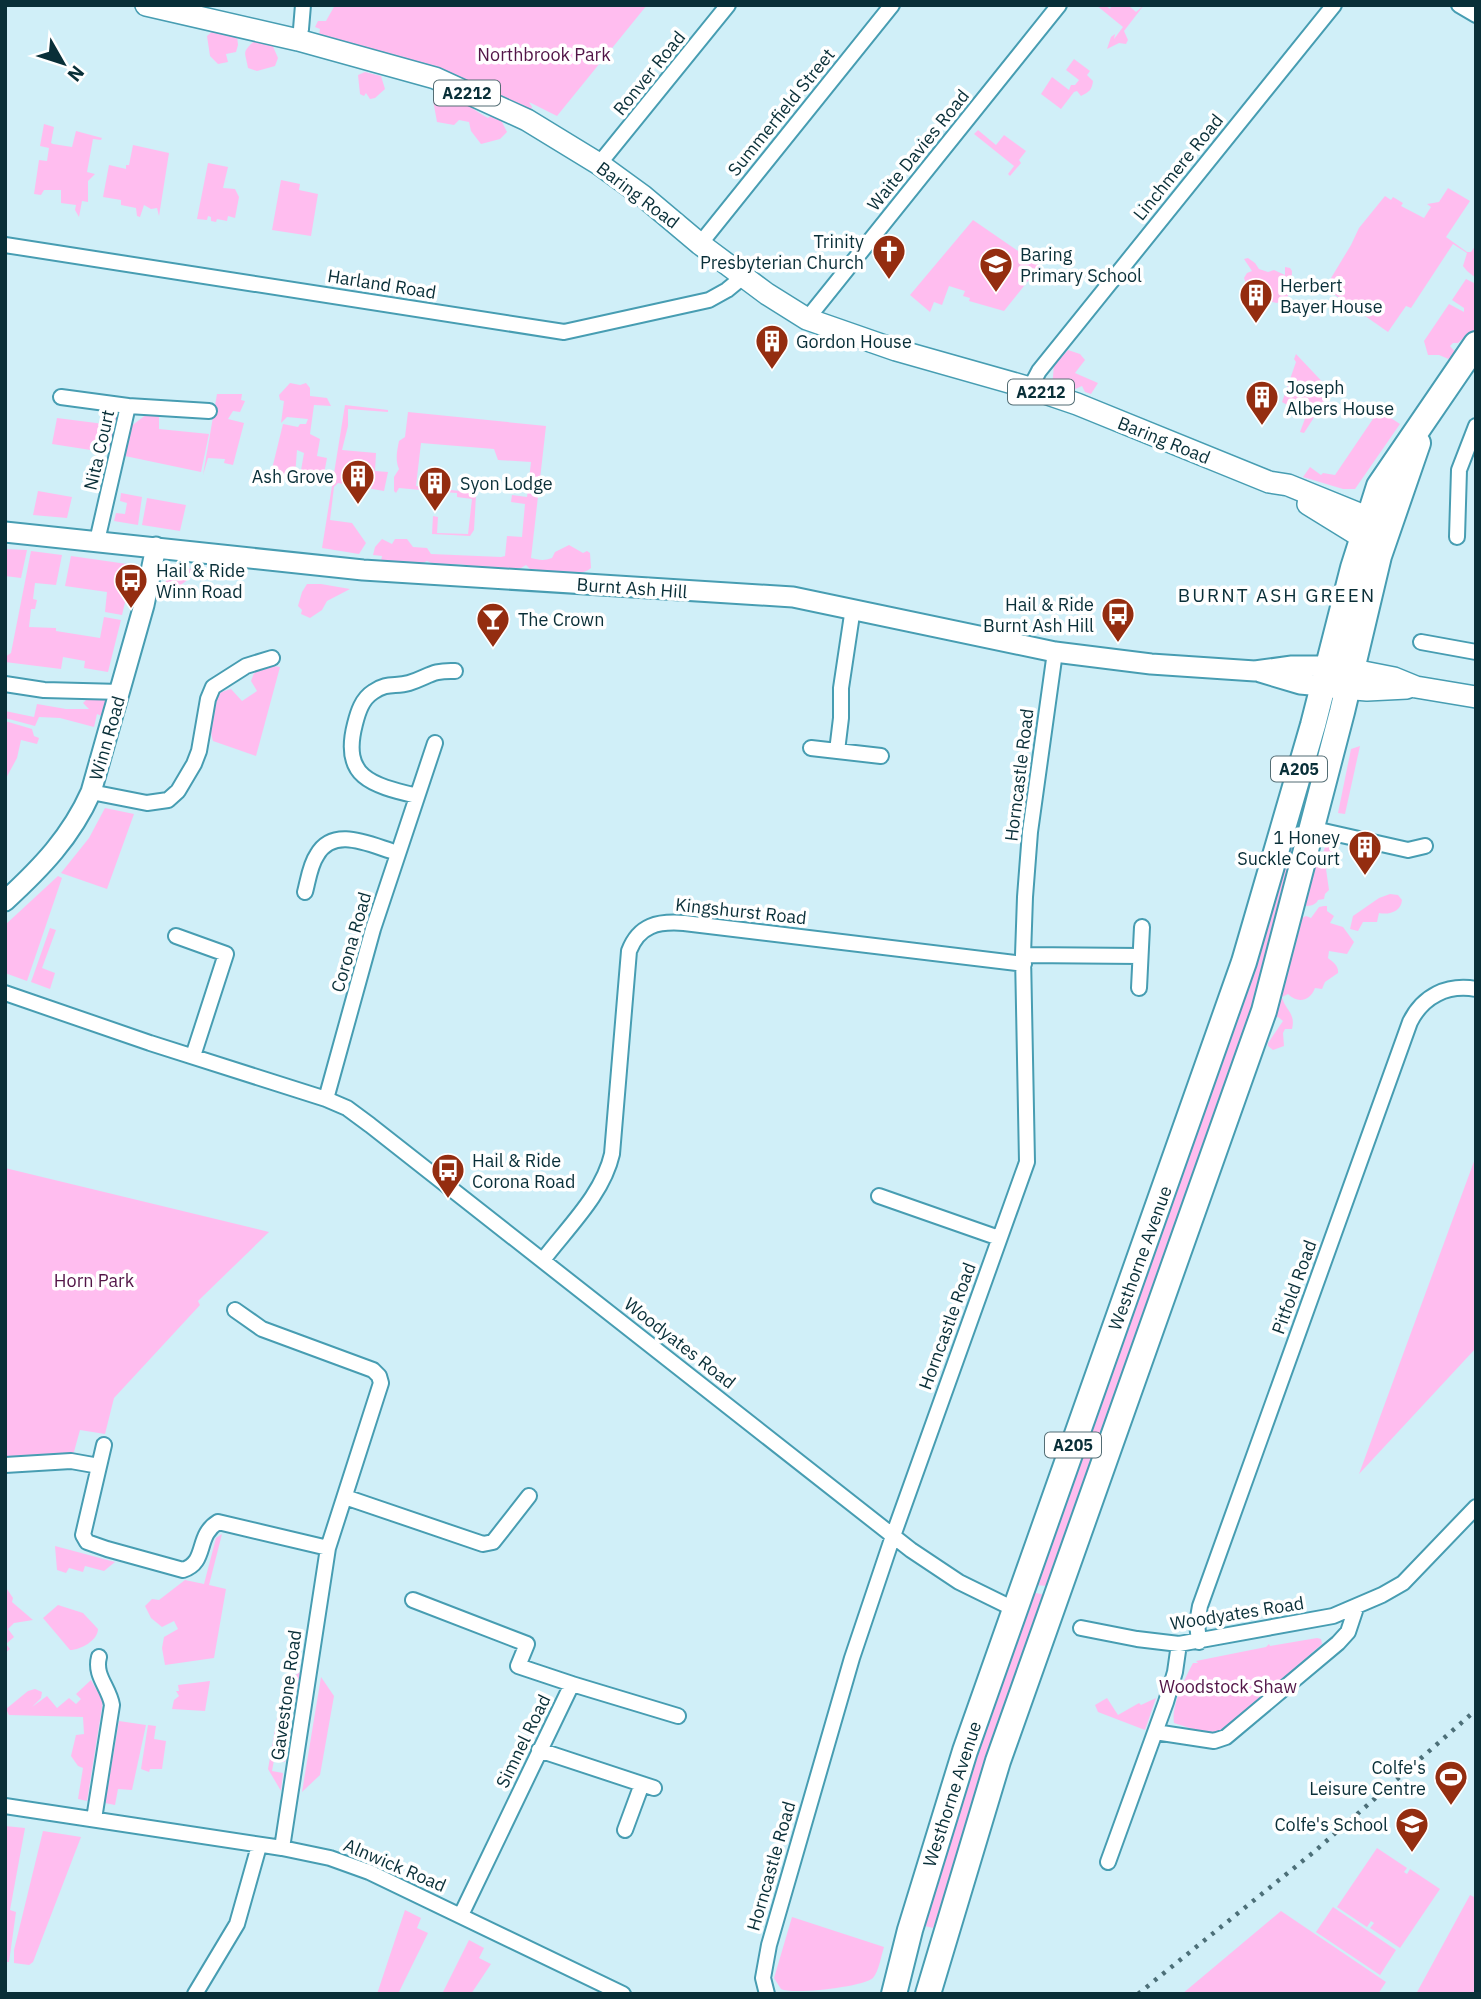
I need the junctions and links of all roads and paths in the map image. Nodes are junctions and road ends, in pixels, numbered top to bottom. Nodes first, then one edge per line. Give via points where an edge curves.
1 (146, 5) edge
2 (303, 5) edge
3 (729, 5) edge
4 (892, 5) edge
5 (1059, 5) edge
6 (1334, 5) edge
7 (1459, 5) edge
8 (1476, 15) edge
9 (298, 40) junction
10 (599, 164) junction
11 (5, 244) edge
12 (700, 244) junction
13 (744, 276) junction
14 (807, 319) junction
15 (1476, 344) edge
16 (1030, 388) junction
17 (61, 397) dead end
18 (128, 406) junction
19 (209, 411) dead end
20 (1428, 416) junction
21 (1476, 426) edge
22 (1278, 484) junction
23 (1379, 486) junction
24 (1320, 498) junction
25 (1376, 528) junction
26 (5, 532) edge
27 (1457, 537) dead end
28 (97, 541) junction
29 (156, 547) junction
30 (853, 608) junction
31 (1421, 642) dead end
32 (1055, 652) junction
33 (1476, 652) edge
34 (272, 658) dead end
35 (454, 671) dead end
36 (1325, 676) junction
37 (1350, 679) junction
38 (5, 684) edge
39 (121, 692) junction
40 (1476, 697) edge
41 (435, 743) dead end
42 (811, 748) dead end
43 (838, 751) junction
44 (881, 757) dead end
45 (91, 792) junction
46 (417, 796) junction
47 (1310, 828) junction
48 (1425, 846) dead end
49 (398, 853) junction
50 (305, 892) dead end
51 (5, 901) edge
52 (1142, 927) dead end
53 (176, 936) dead end
54 (1140, 956) junction
55 (1024, 959) junction
56 (1139, 988) dead end
57 (1476, 989) edge
58 (5, 993) edge
59 (193, 1056) junction
60 (326, 1099) junction
61 (879, 1196) dead end
62 (999, 1238) junction
63 (543, 1260) junction
64 (235, 1310) dead end
65 (104, 1445) dead end
66 (5, 1465) edge
67 (99, 1466) junction
68 (529, 1496) dead end
69 (345, 1497) junction
70 (1476, 1507) edge
71 (893, 1536) junction
72 (328, 1548) junction
73 (413, 1600) dead end
74 (1356, 1608) junction
75 (1014, 1609) junction
76 (1081, 1628) dead end
77 (1199, 1642) junction
78 (1179, 1644) junction
79 (99, 1657) dead end
80 (572, 1684) junction
81 (678, 1716) dead end
82 (1155, 1732) junction
83 (539, 1750) junction
84 (5, 1806) edge
85 (94, 1819) junction
86 (625, 1830) dead end
87 (260, 1846) junction
88 (282, 1848) junction
89 (1108, 1862) dead end
90 (461, 1915) junction
91 (765, 1989) edge
92 (195, 1994) edge
93 (623, 1994) edge
94 (894, 1994) edge
95 (928, 1994) edge

1 - 9 main road, Baring Road / A2212
2 - 9 street
3 - 10 street, Ronver Road
4 - 12 street, Summerfield Street
5 - 14 street, Waite Davies Road
6 - 16 street, Linchmere Road via 1039,371
7 - 8 street
9 - 10 main road, Baring Road / A2212 via 435,78 527,120
10 - 12 main road, Baring Road / A2212
11 - 13 street, Harland Road via 564,332 709,300
12 - 13 main road, Baring Road / A2212
13 - 14 main road, Baring Road / A2212
14 - 16 main road, Baring Road / A2212
15 - 20 highway, A205
16 - 22 main road, Baring Road / A2212
17 - 18 street
18 - 19 street, Nita Court
18 - 28 street, Nita Court
20 - 23 highway, A205
20 - 25 highway, A205
21 - 27 street via 1459,470
22 - 24 main road, Baring Road / A2212
22 - 25 main road, Baring Road / A2212 via 1348,530
23 - 24 main road, Baring Road / A2212 via 1358,498
23 - 25 highway, A205
24 - 25 main road, Baring Road / A2212
25 - 36 highway, Westhorne Avenue / A205
25 - 37 highway, Westhorne Avenue / A205
26 - 28 street, Burnt Ash Hill
28 - 29 street, Burnt Ash Hill
29 - 30 street, Burnt Ash Hill via 363,570 793,597
29 - 39 street, Winn Road
30 - 32 street, Burnt Ash Hill
30 - 43 street via 841,688
31 - 33 street
32 - 36 street, Burnt Ash Hill via 1255,671 1292,666
32 - 55 street, Horncastle Road via 1030,832
34 - 45 street via 246,666 213,687 194,764 168,800 147,803
35 - 46 street via 436,670 370,693 355,724 351,749 357,770 368,780
36 - 37 main road, Burnt Ash Hill
36 - 75 highway, Westhorne Avenue / A205 via 1244,962
37 - 40 main road, Burnt Ash Hill via 1387,690 1416,687
37 - 47 highway, Westhorne Avenue / A205
38 - 39 street
39 - 45 street, Winn Road
41 - 46 street, Corona Road
42 - 43 street
43 - 44 street
45 - 51 street, Winn Road via 79,820 57,850
46 - 49 street, Corona Road
47 - 48 street via 1408,850
47 - 95 highway, Westhorne Avenue / A205 via 1264,1011 998,1761
49 - 50 street via 344,838 328,842 316,855
49 - 60 street, Corona Road
52 - 54 street
53 - 59 street via 226,954
54 - 55 street, Kingshurst Road
54 - 56 street
55 - 62 street, Horncastle Road via 1028,1147 1023,1176
55 - 63 street, Kingshurst Road via 684,923 646,927 629,951 609,1169
57 - 77 street, Pitfold Road via 1447,989 1430,996 1410,1022 1200,1606
58 - 59 street, Woodyates Road
59 - 60 street, Woodyates Road
60 - 63 street, Woodyates Road via 370,1125
61 - 62 street
62 - 71 street, Horncastle Road
63 - 71 street, Woodyates Road
64 - 69 street, Gavestone Road via 262,1329 359,1363 379,1376 381,1383
65 - 67 street
66 - 67 street via 71,1461
67 - 72 street via 83,1535 87,1542 183,1570 195,1562 204,1534 218,1522
68 - 69 street via 493,1542 483,1544
69 - 72 street, Gavestone Road
70 - 74 street, Woodyates Road via 1403,1583
71 - 75 street, Woodyates Road via 949,1576
71 - 91 street, Horncastle Road via 813,1787 764,1966
72 - 88 street, Gavestone Road
73 - 80 street via 527,1644 519,1666
74 - 77 street, Woodyates Road via 1304,1623
74 - 82 street via 1348,1632 1338,1643 1230,1735 1214,1741
75 - 94 highway, Westhorne Avenue / A205 via 944,1816
76 - 78 street, Woodyates Road
77 - 78 street, Woodyates Road
78 - 82 street via 1175,1672
79 - 85 street via 97,1670 112,1705
80 - 81 street, Simnel Road
80 - 83 street, Simnel Road
82 - 89 street
83 - 86 street via 648,1786
83 - 90 street, Simnel Road
84 - 85 street, Alnwick Road
85 - 87 street, Alnwick Road
87 - 88 street, Alnwick Road
87 - 92 street via 237,1924
88 - 90 street, Alnwick Road via 369,1872
90 - 93 street, Alnwick Road

